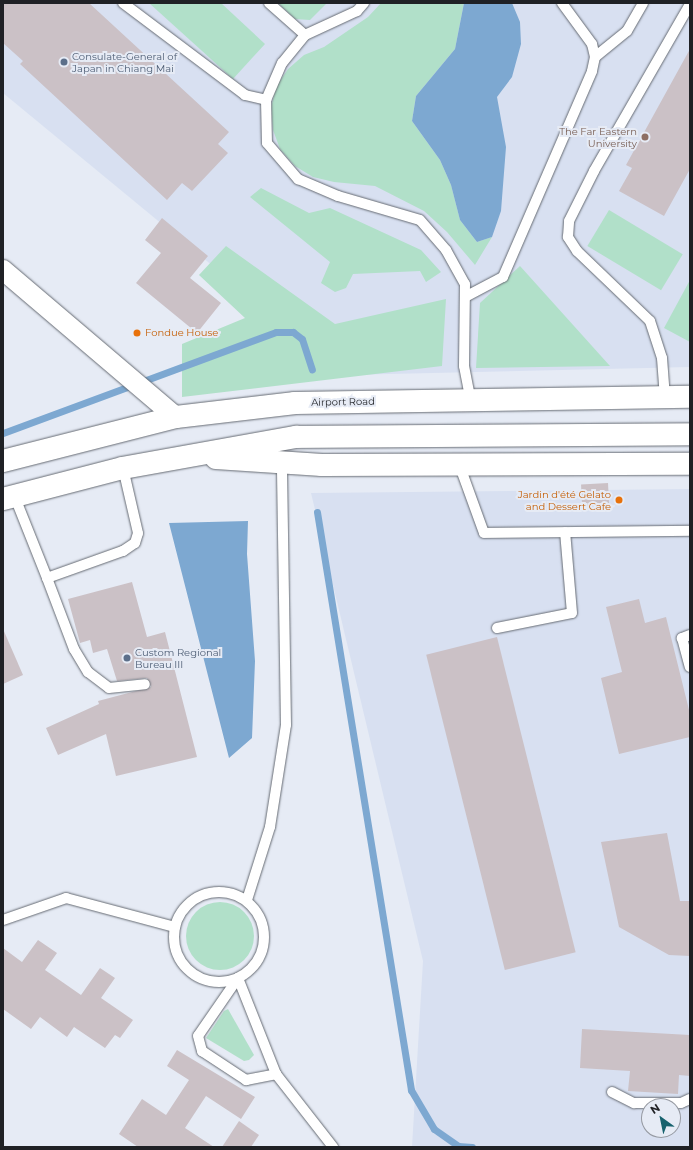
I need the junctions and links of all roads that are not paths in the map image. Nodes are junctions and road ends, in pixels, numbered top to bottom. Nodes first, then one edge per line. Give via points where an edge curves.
1 (123, 3) edge
2 (269, 3) edge
3 (364, 3) edge
4 (562, 3) edge
5 (643, 3) edge
6 (690, 4) edge
7 (305, 35) junction
8 (595, 57) junction
9 (266, 100) junction
10 (3, 270) edge
11 (465, 298) junction
12 (690, 397) edge
13 (665, 398) junction
14 (471, 401) junction
15 (176, 417) junction
16 (690, 434) edge
17 (191, 455) junction
18 (3, 461) edge
19 (282, 464) junction
20 (459, 464) junction
21 (690, 464) edge
22 (123, 468) junction
23 (9, 497) edge
24 (690, 531) edge
25 (565, 532) junction
26 (47, 578) junction
27 (497, 628) dead end
28 (690, 634) edge
29 (690, 667) edge
30 (145, 684) dead end
31 (247, 900) junction
32 (3, 920) edge
33 (174, 927) junction
34 (238, 978) junction
35 (276, 1074) junction
36 (612, 1092) dead end
37 (690, 1099) edge
38 (333, 1147) edge

1 - 9 lane via 245,95
2 - 7 lane
3 - 7 lane via 357,11
4 - 8 lane via 592,44
5 - 8 lane via 628,31
6 - 13 lane via 594,171 569,222 568,238 577,251 650,321 662,358
7 - 9 lane via 282,63
8 - 11 lane via 592,71 514,257 503,277
9 - 11 lane via 267,143 298,179 338,196 420,220 446,250 465,284
10 - 15 street
11 - 14 lane via 464,366
12 - 13 main road, Airport Road
13 - 14 main road, Airport Road
14 - 15 main road, Airport Road via 294,403
15 - 18 main road, Airport Road
16 - 17 main road via 320,435
17 - 19 main road
17 - 22 main road
19 - 20 main road
19 - 31 lane via 286,726 270,827
20 - 21 main road
20 - 25 lane via 484,533
22 - 23 main road
22 - 26 lane via 138,533 134,542 123,551
23 - 26 lane
24 - 25 lane
25 - 27 lane via 572,613
26 - 30 lane via 74,649 88,672 109,688
28 - 29 lane via 682,638
31 - 33 lane via 218,891 204,894 190,901 180,913
31 - 34 lane via 258,911 264,926 265,941 261,957 252,970
32 - 33 lane via 66,898
33 - 34 lane via 174,944 180,960 190,972 205,980 222,982
34 - 35 lane
34 - 35 lane via 198,1036 202,1051 246,1080
35 - 38 lane
36 - 37 lane via 634,1103 681,1103

